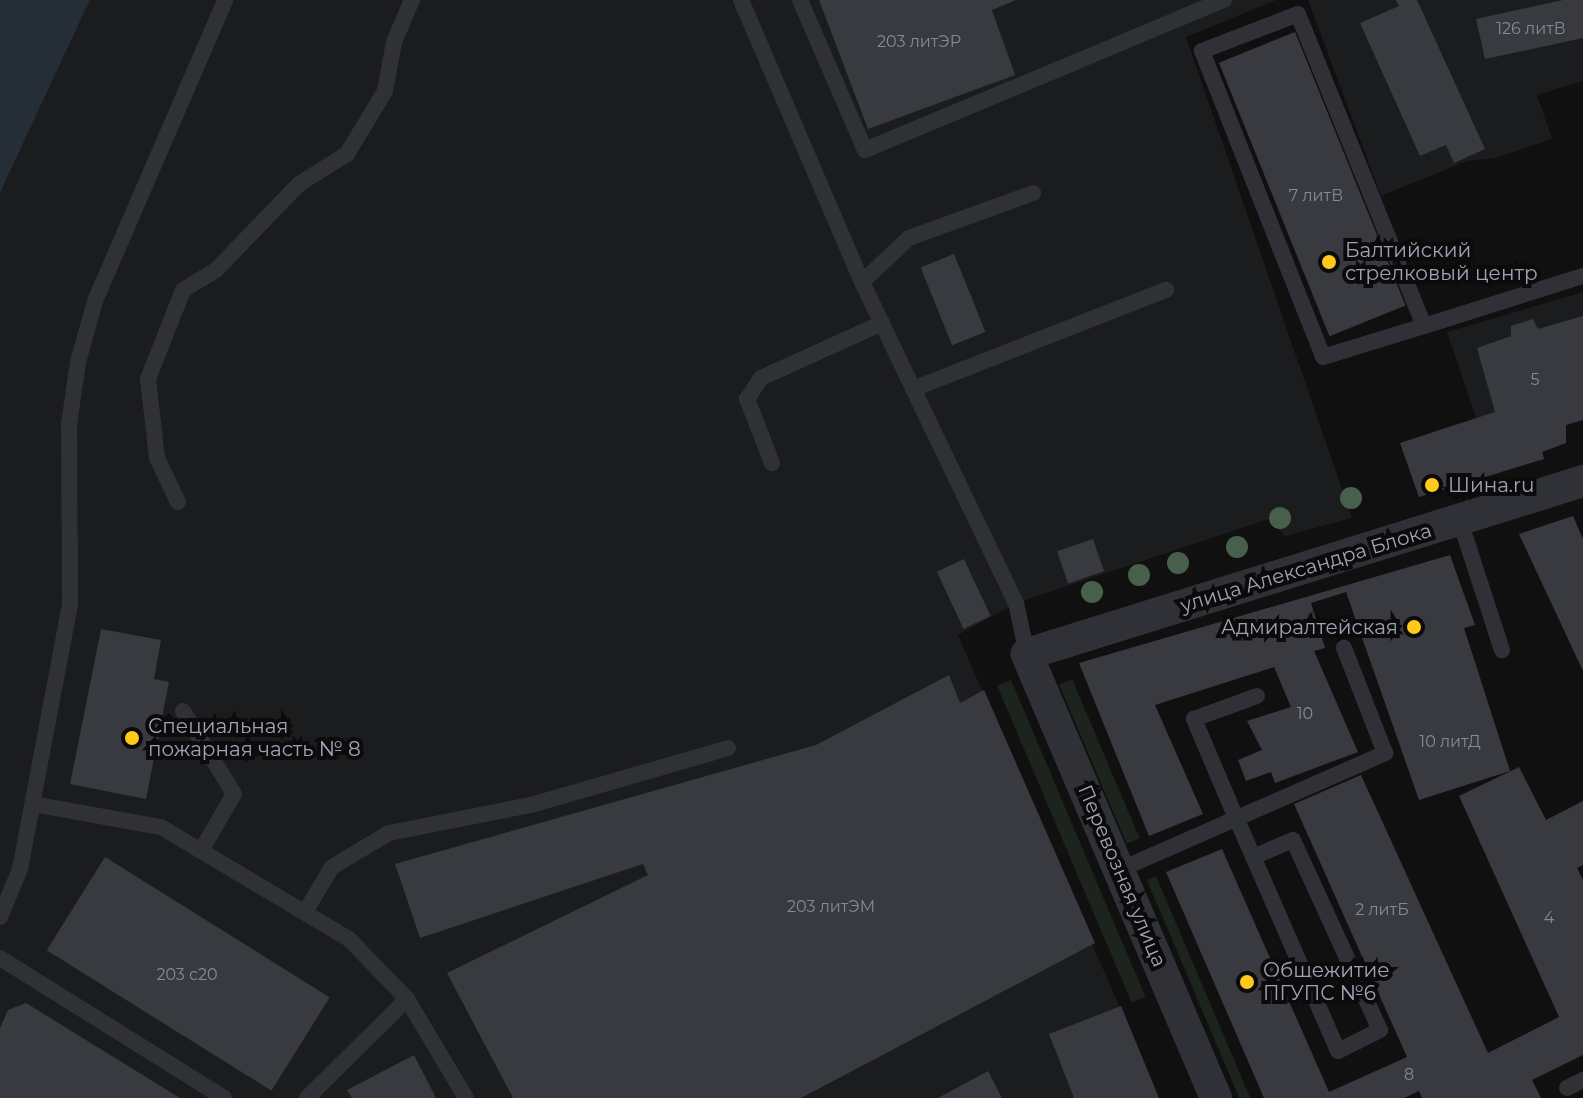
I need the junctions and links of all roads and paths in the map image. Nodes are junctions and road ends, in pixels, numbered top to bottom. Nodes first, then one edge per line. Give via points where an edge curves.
1 (225, 0) edge
2 (412, 0) edge
3 (741, 0) edge
4 (800, 0) edge
5 (1224, 0) edge
6 (1033, 193) dead end
7 (1583, 276) edge
8 (862, 282) junction
9 (1166, 290) dead end
10 (882, 323) junction
11 (1424, 326) junction
12 (913, 389) junction
13 (772, 463) dead end
14 (1583, 481) edge
15 (178, 502) dead end
16 (1460, 521) junction
17 (1344, 648) dead end
18 (1502, 650) dead end
19 (1027, 654) junction
20 (1257, 696) dead end
21 (183, 711) dead end
22 (728, 748) dead end
23 (33, 804) junction
24 (1236, 818) junction
25 (201, 851) junction
26 (1253, 857) junction
27 (1119, 870) junction
28 (305, 912) junction
29 (0, 917) edge
30 (0, 958) edge
31 (407, 999) junction
32 (1583, 1080) edge
33 (1567, 1088) dead end
34 (224, 1098) edge
35 (307, 1098) edge
36 (466, 1098) edge
37 (1216, 1098) edge

1 - 23 lane via 95,301 78,362 69,424 70,604
2 - 15 lane via 394,42 385,91 347,154 299,184 215,271 183,290 148,379 157,458
3 - 8 lane
4 - 5 lane via 865,150
6 - 8 lane via 909,238
7 - 11 lane
8 - 10 lane
9 - 12 lane
10 - 12 lane
10 - 13 lane via 761,378 747,399
11 - 11 lane via 1323,357 1202,51 1298,14
12 - 19 lane via 1016,603
14 - 16 street, улица Александра Блока
16 - 18 lane
16 - 19 street, улица Александра Блока
17 - 24 lane via 1385,753
19 - 27 street, Перевозная улица
20 - 24 lane via 1194,719
21 - 25 lane via 234,794
22 - 28 lane via 531,805 389,833 332,867
23 - 25 lane via 161,827
23 - 29 lane via 20,869
24 - 26 lane
24 - 27 lane
25 - 28 lane
26 - 26 lane via 1338,1051 1380,1030 1293,840
27 - 37 street, Перевозная улица
28 - 31 lane via 349,939
30 - 34 lane
31 - 35 lane
31 - 36 lane
32 - 33 lane

